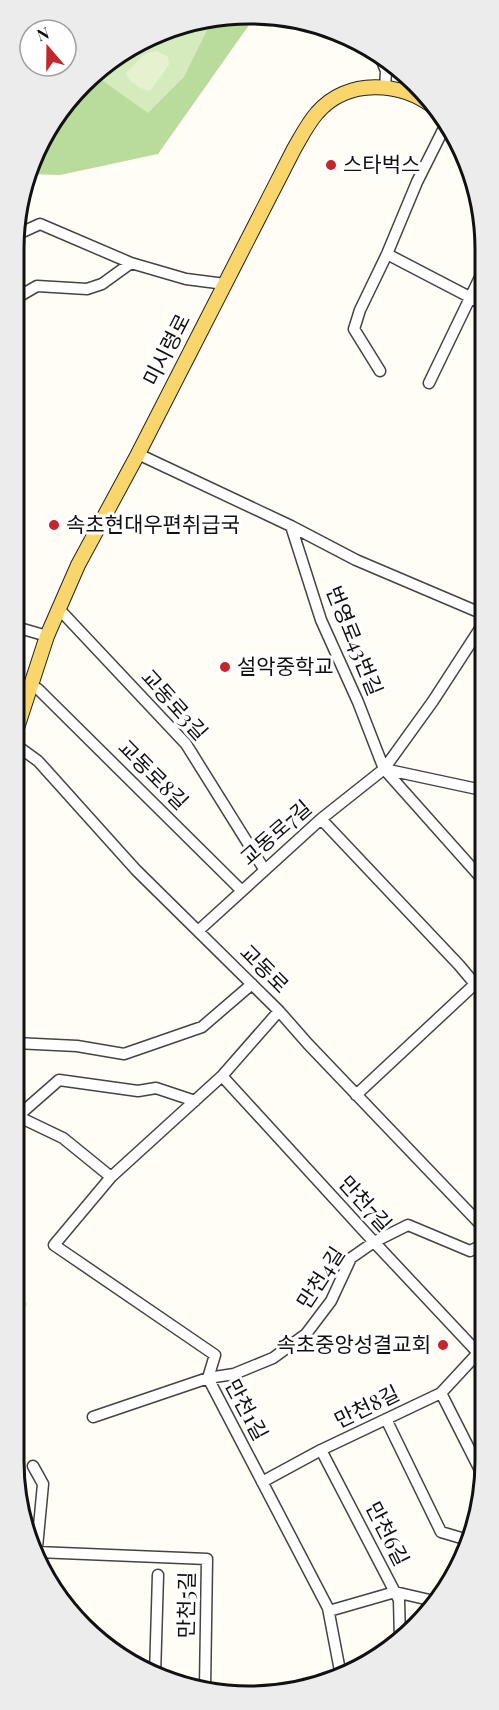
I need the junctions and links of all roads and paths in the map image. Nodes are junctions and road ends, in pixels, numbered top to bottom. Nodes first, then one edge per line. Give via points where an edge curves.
1 (386, 70) edge
2 (385, 88) junction
3 (415, 96) edge
4 (442, 132) edge
5 (25, 231) edge
6 (387, 254) junction
7 (131, 263) junction
8 (225, 284) junction
9 (475, 288) edge
10 (24, 294) edge
11 (470, 298) junction
12 (475, 300) edge
13 (380, 371) dead end
14 (429, 383) dead end
15 (138, 454) junction
16 (291, 526) junction
17 (58, 609) junction
18 (475, 611) edge
19 (24, 629) edge
20 (47, 636) junction
21 (475, 636) edge
22 (38, 689) dead end
23 (24, 706) edge
24 (24, 751) edge
25 (384, 769) junction
26 (475, 788) edge
27 (321, 819) junction
28 (264, 869) junction
29 (475, 871) edge
30 (241, 890) junction
31 (198, 931) junction
32 (475, 980) edge
33 (252, 984) junction
34 (475, 986) edge
35 (279, 1011) junction
36 (24, 1043) edge
37 (222, 1076) junction
38 (356, 1095) junction
39 (195, 1101) junction
40 (24, 1108) edge
41 (24, 1119) edge
42 (111, 1177) junction
43 (475, 1219) edge
44 (374, 1242) junction
45 (475, 1248) edge
46 (475, 1349) edge
47 (475, 1359) edge
48 (208, 1378) junction
49 (441, 1393) junction
50 (93, 1417) dead end
51 (386, 1419) junction
52 (321, 1450) junction
53 (475, 1460) edge
54 (33, 1466) dead end
55 (262, 1482) junction
56 (461, 1538) edge
57 (38, 1539) edge
58 (45, 1555) edge
59 (158, 1575) dead end
60 (395, 1592) junction
61 (427, 1599) edge
62 (329, 1611) junction
63 (400, 1628) edge
64 (155, 1665) edge
65 (339, 1667) edge
66 (205, 1682) edge

1 - 2 street
2 - 3 main road, 미시령로
2 - 8 main road, 미시령로 via 348,92 316,113
4 - 6 street
5 - 7 street via 40,224
6 - 11 street
6 - 13 street via 354,329
7 - 8 street via 186,279
7 - 10 street via 102,284 87,289 37,286
8 - 15 main road, 미시령로
9 - 11 street
11 - 12 street
11 - 14 street
15 - 16 street, 번영로43번길
15 - 17 main road, 미시령로
16 - 18 street, 번영로43번길 via 356,560
16 - 25 street, 번영로43번길 via 321,620
17 - 20 main road, 미시령로
17 - 28 street, 교동로3길 via 186,744
19 - 20 street
20 - 23 main road, 미시령로
21 - 25 street, 교동로7길
22 - 30 street, 교동로8길
24 - 31 street, 교동로
25 - 26 street
25 - 27 street, 교동로7길
25 - 29 street, 번영로43번길
27 - 28 street, 교동로7길
27 - 32 street
28 - 30 street, 교동로7길
30 - 31 street, 교동로7길
31 - 33 street, 교동로
33 - 35 street, 교동로
33 - 36 street via 202,1027 124,1054 77,1046
34 - 38 street
35 - 37 street, 만천1길
35 - 38 street, 교동로
37 - 39 street, 만천1길
37 - 44 street, 만천7길
38 - 43 street, 교동로
39 - 40 street via 156,1088 138,1091 59,1080
39 - 42 street, 만천1길
41 - 42 street via 63,1138
42 - 48 street, 만천1길 via 54,1245 214,1354
44 - 45 street, 만천4길 via 408,1226 470,1251
44 - 46 street, 만천7길
44 - 48 street, 만천4길 via 351,1258 331,1301 306,1334 273,1358 234,1374
47 - 49 street, 만천8길
48 - 50 street, 만천4길
48 - 55 street, 만천1길
49 - 51 street, 만천8길
49 - 53 street
51 - 52 street, 만천8길
51 - 56 street via 441,1532
52 - 55 street, 만천8길
52 - 60 street, 만천6길
54 - 57 street via 43,1484
55 - 62 street, 만천1길
58 - 66 street, 만천5길 via 207,1559
59 - 64 street
60 - 61 street
60 - 62 street
60 - 63 street, 만천6길
62 - 65 street, 만천1길

